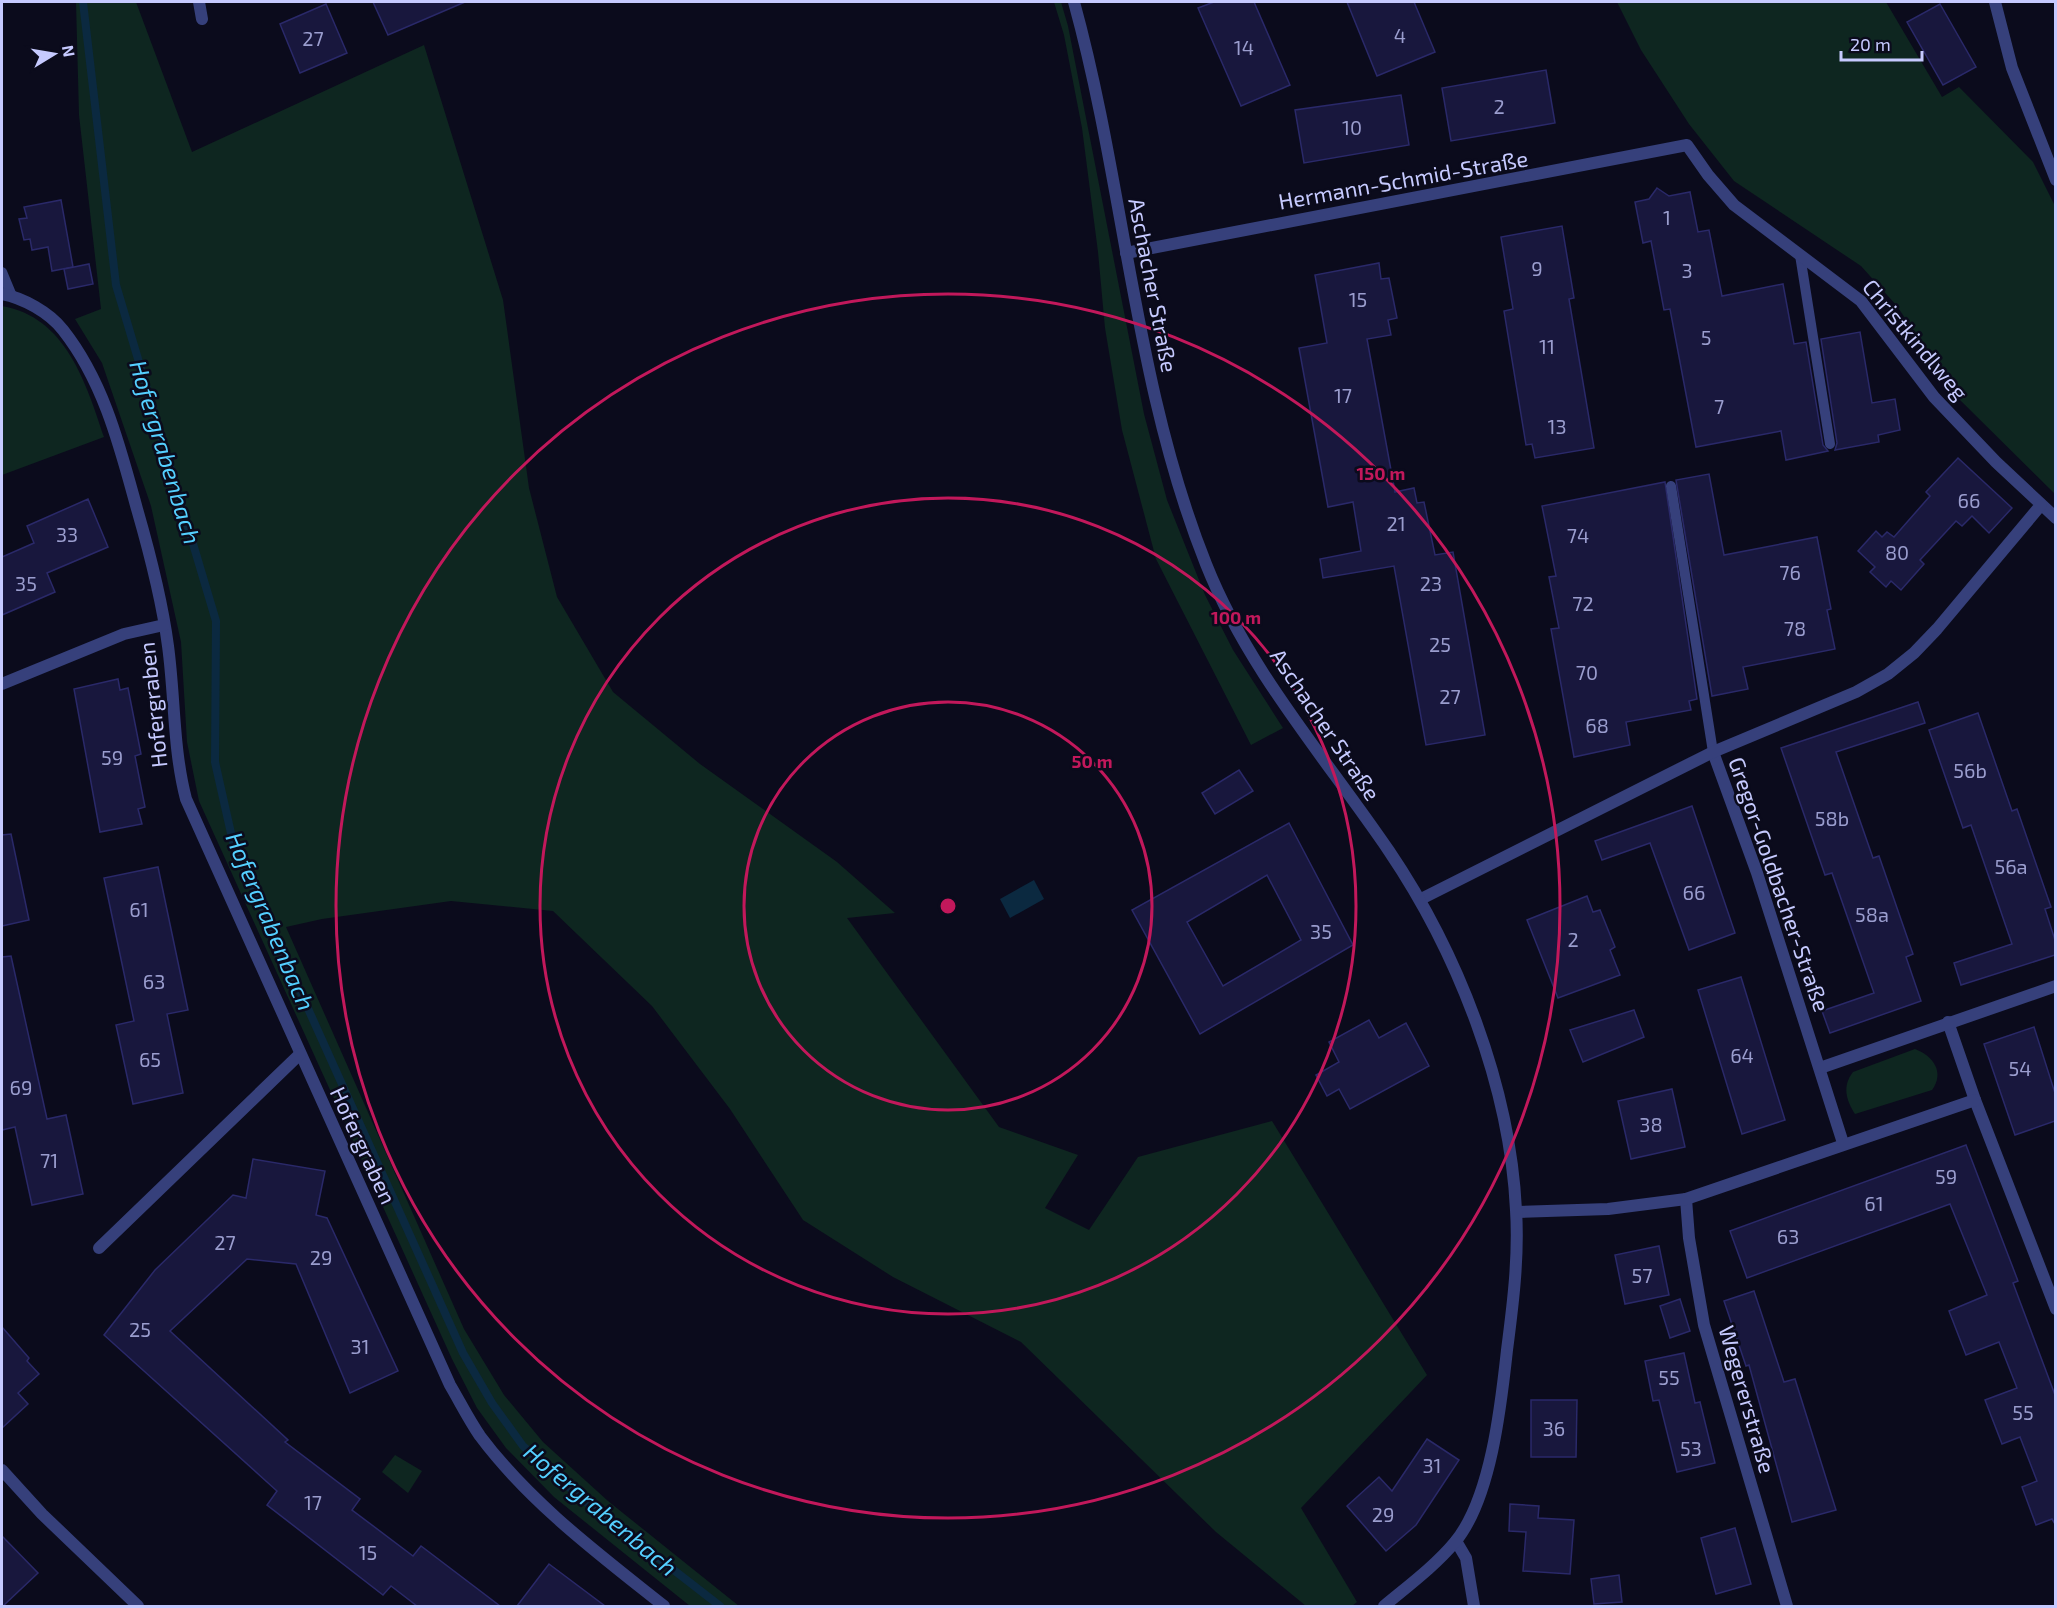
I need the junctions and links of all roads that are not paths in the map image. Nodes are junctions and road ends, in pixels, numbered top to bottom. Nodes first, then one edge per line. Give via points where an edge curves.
1 (199, 2) edge
2 (1074, 2) edge
3 (1995, 2) edge
4 (202, 19) dead end
5 (1687, 145) joint
6 (2055, 180) edge
7 (1126, 253) junction
8 (1800, 255) junction
9 (2, 272) edge
10 (7, 295) edge
11 (1830, 444) dead end
12 (1671, 486) dead end
13 (2042, 505) junction
14 (2055, 518) edge
15 (164, 625) junction
16 (2, 684) edge
17 (1713, 752) junction
18 (1420, 899) junction
19 (2055, 986) edge
20 (1948, 1022) junction
21 (300, 1054) junction
22 (1820, 1068) junction
23 (1975, 1100) junction
24 (1843, 1143) junction
25 (1686, 1199) junction
26 (1516, 1212) junction
27 (99, 1248) dead end
28 (2055, 1309) edge
29 (2, 1470) edge
30 (1456, 1541) junction
31 (138, 1606) edge
32 (664, 1606) edge
33 (1384, 1606) edge
34 (1474, 1606) edge
35 (1787, 1606) edge

1 - 4 street
2 - 7 street, Aschacher Straße
3 - 6 street via 2012,68
5 - 7 street, Hermann-Schmid-Straße
5 - 8 street, Christkindlweg via 1734,205
7 - 18 street, Aschacher Straße via 1171,465 1208,570 1233,622 1285,708
8 - 11 lane
8 - 13 street, Christkindlweg via 1861,301 1934,397
9 - 10 lane
10 - 15 street, Hofergraben via 34,306 62,328 88,366 107,408 129,479
12 - 17 lane
13 - 14 street, Christkindlweg
13 - 17 street via 1937,628 1888,674 1856,692
15 - 16 street, Hofergraben via 124,634
15 - 21 street, Hofergraben via 177,757 186,799
17 - 18 street, Gregor-Goldbacher-Straße
17 - 22 street, Gregor-Goldbacher-Straße
18 - 26 street, Aschacher Straße via 1451,962 1492,1071 1512,1166
19 - 20 street
20 - 22 street
20 - 23 street
21 - 27 street
21 - 32 street, Hofergraben via 450,1385 480,1435 520,1483
22 - 24 street, Gregor-Goldbacher-Straße
23 - 24 street
23 - 28 street
24 - 25 street
25 - 26 street via 1608,1209
25 - 35 street, Wegererstraße via 1704,1325
26 - 30 street, Aschacher Straße via 1513,1303 1502,1395 1482,1492
29 - 31 street
30 - 33 street
30 - 34 street via 1466,1558

